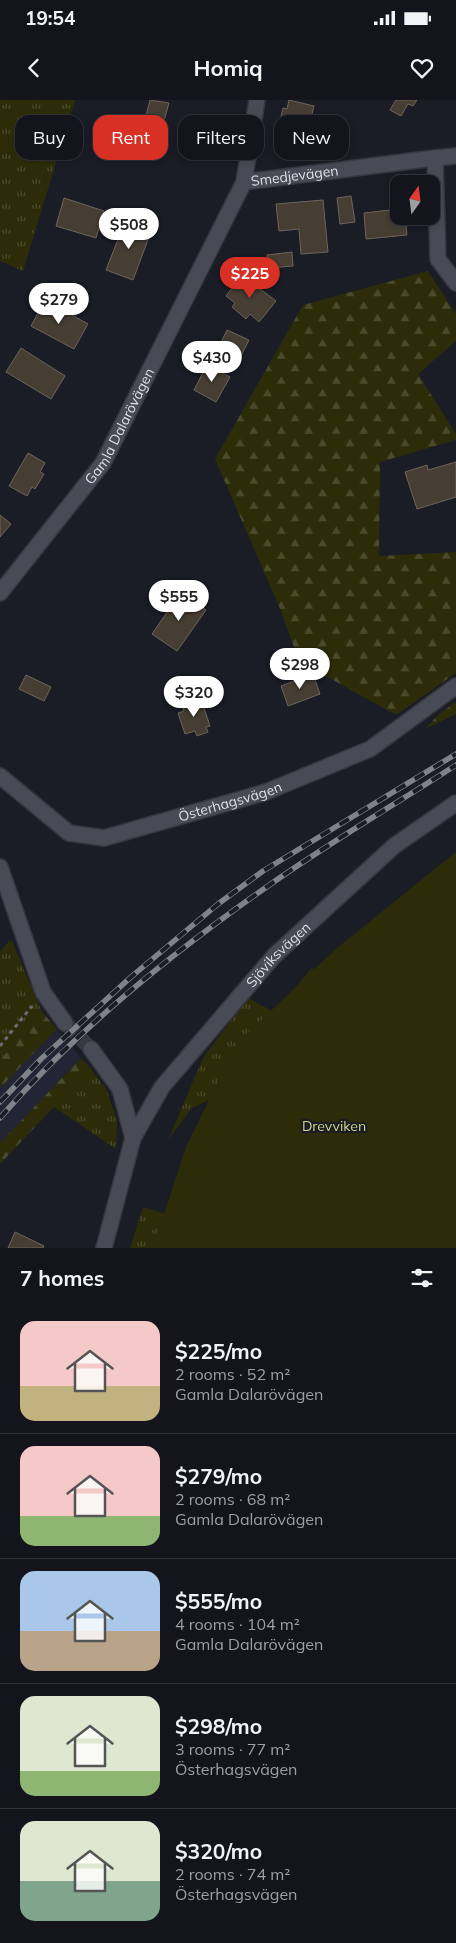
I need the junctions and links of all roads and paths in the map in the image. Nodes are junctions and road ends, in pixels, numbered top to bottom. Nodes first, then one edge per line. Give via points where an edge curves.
1 (257, 100) edge
2 (456, 156) edge
3 (435, 158) junction
4 (244, 182) junction
5 (456, 283) edge
6 (0, 593) edge
7 (456, 686) edge
8 (0, 776) edge
9 (456, 803) edge
10 (0, 867) edge
11 (44, 992) junction
12 (66, 1023) tunnel mouth
13 (0, 1046) edge
14 (92, 1049) tunnel mouth
15 (133, 1138) junction
16 (104, 1248) edge

1 - 4 street, Gamla Dalarövägen
2 - 3 street, Smedjevägen
3 - 4 street, Smedjevägen
3 - 5 street via 438,259
4 - 6 street, Gamla Dalarövägen via 103,464
7 - 8 street, Österhagsvägen via 370,749 266,792 104,838 69,833
9 - 15 street, Sjöviksvägen via 394,846 274,956 162,1087
10 - 11 street
11 - 12 street
11 - 13 path
14 - 15 street via 120,1089
15 - 16 street

